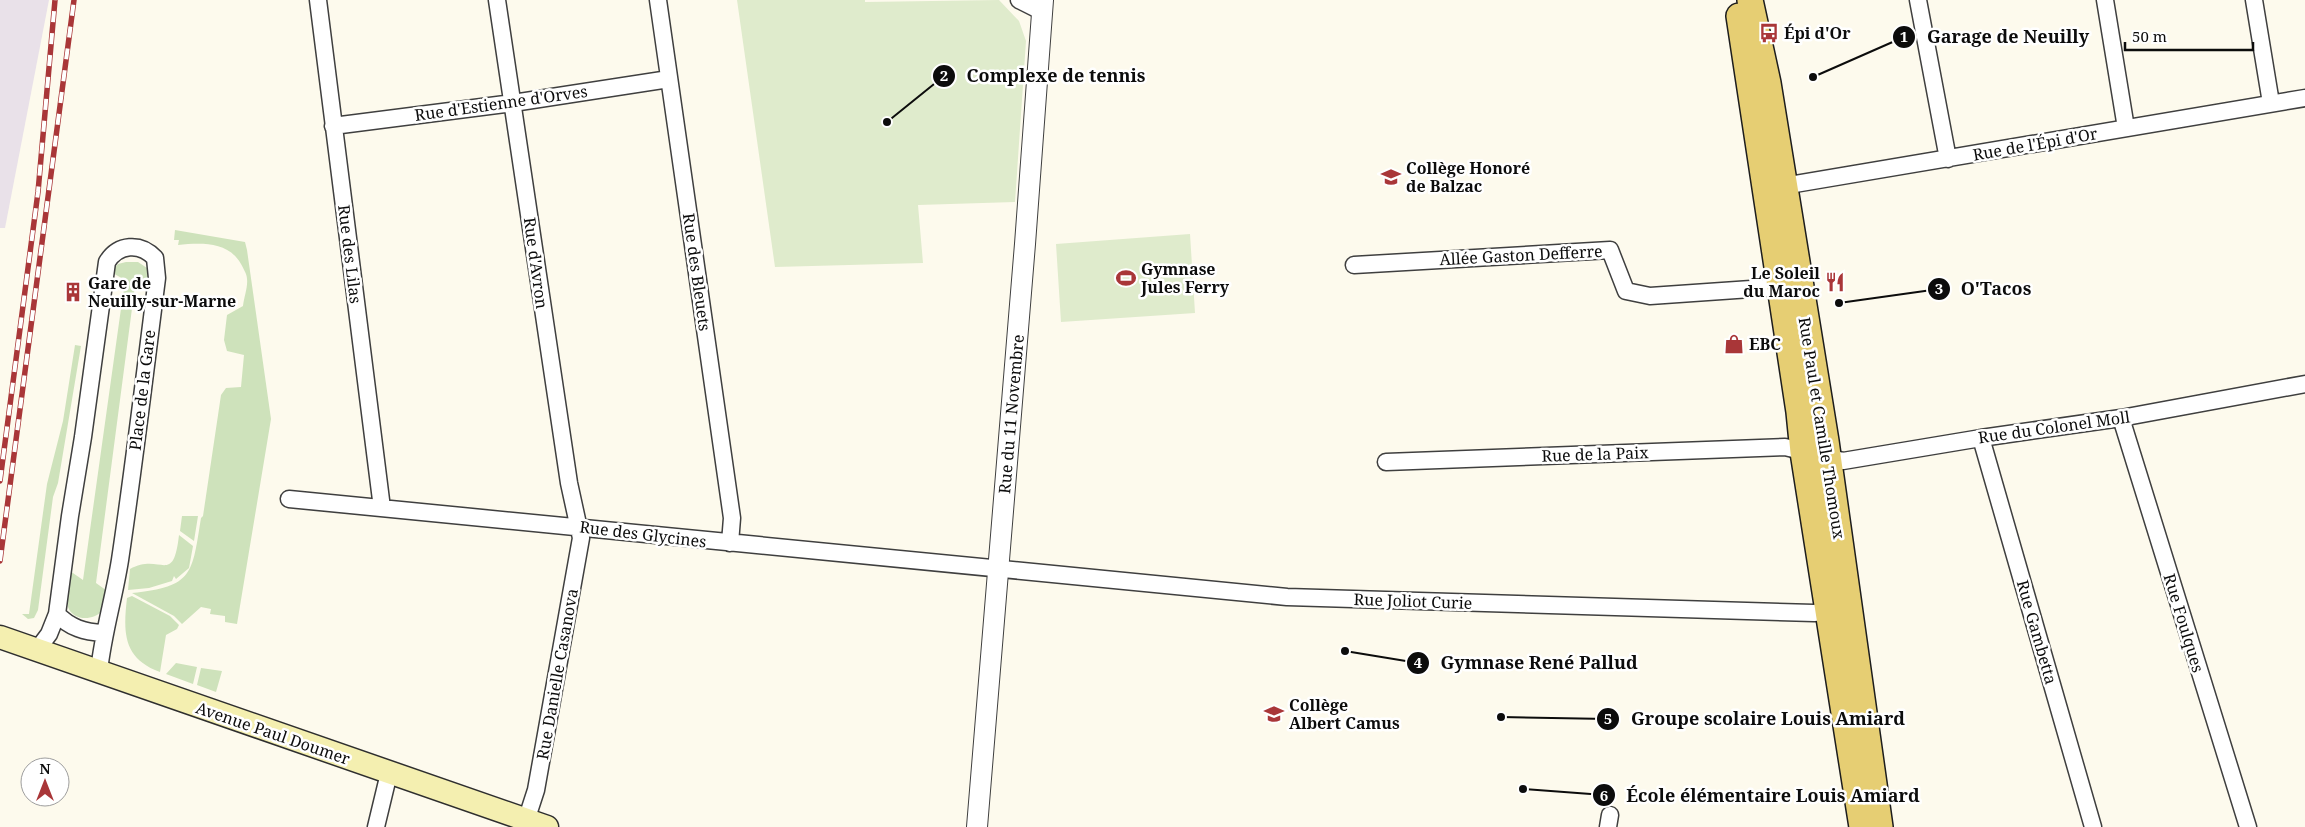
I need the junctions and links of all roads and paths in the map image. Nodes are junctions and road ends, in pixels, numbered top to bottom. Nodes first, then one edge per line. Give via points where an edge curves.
1 (318, 0) edge
2 (497, 0) edge
3 (658, 0) edge
4 (1019, 0) edge
5 (1736, 0) edge
6 (1750, 0) edge
7 (1918, 0) edge
8 (2105, 0) edge
9 (2254, 0) edge
10 (1043, 6) edge
11 (669, 79) junction
12 (2305, 98) edge
13 (513, 103) junction
14 (2270, 104) junction
15 (333, 126) junction
16 (2126, 128) junction
17 (1948, 159) junction
18 (1774, 187) junction
19 (1354, 265) dead end
20 (1780, 287) junction
21 (2305, 384) edge
22 (2121, 418) junction
23 (1981, 438) junction
24 (1803, 452) junction
25 (1828, 457) junction
26 (1386, 462) dead end
27 (289, 499) dead end
28 (382, 508) junction
29 (578, 526) junction
30 (730, 544) junction
31 (998, 570) junction
32 (1839, 610) junction
33 (57, 614) junction
34 (103, 633) junction
35 (0, 637) edge
36 (37, 650) junction
37 (99, 671) junction
38 (389, 773) junction
39 (532, 825) edge
40 (376, 827) edge
41 (977, 827) edge
42 (1862, 827) edge
43 (1880, 827) edge
44 (2093, 827) edge
45 (2248, 827) edge

1 - 15 street, Rue des Lilas
2 - 13 street, Rue d'Avron
3 - 11 street, Rue des Bleuets
4 - 10 street
5 - 18 main road, Rue Paul et Camille Thomoux
6 - 18 main road, Rue Paul et Camille Thomoux via 1768,83
7 - 17 street
8 - 16 street
9 - 14 street
10 - 31 street, Rue du 11 Novembre
11 - 13 street, Rue d'Estienne d'Orves
11 - 30 street, Rue des Bleuets via 732,518
12 - 14 street, Rue de l'Épi d'Or
13 - 15 street, Rue d'Estienne d'Orves
13 - 29 street, Rue d'Avron
14 - 16 street, Rue de l'Épi d'Or
15 - 28 street, Rue des Lilas
16 - 17 street, Rue de l'Épi d'Or
17 - 18 street, Rue de l'Épi d'Or
18 - 20 main road, Rue Paul et Camille Thomoux
18 - 25 main road, Rue Paul et Camille Thomoux
19 - 20 street, Allée Gaston Defferre via 1610,250 1626,291 1650,296
20 - 24 main road, Rue Paul et Camille Thomoux
21 - 22 street, Rue du Colonel Moll
22 - 23 street, Rue du Colonel Moll
22 - 45 street, Rue Foulques
23 - 25 street, Rue du Colonel Moll via 1843,461
23 - 44 street, Rue Gambetta
24 - 25 street, Rue du Colonel Moll
24 - 26 street, Rue de la Paix via 1786,447
24 - 32 main road, Rue Paul et Camille Thomoux
25 - 32 main road, Rue Paul et Camille Thomoux
27 - 28 street, Rue des Glycines
28 - 29 street, Rue des Glycines
29 - 30 street, Rue des Glycines
29 - 39 street, Rue Danielle Casanova via 581,538 579,553
30 - 31 street, Rue des Glycines
31 - 32 street, Rue Joliot Curie via 1287,597 1814,613
31 - 41 street, Rue du 11 Novembre
32 - 42 main road, Rue Paul et Camille Thomoux
32 - 43 main road, Rue Paul et Camille Thomoux
33 - 34 street via 74,627
33 - 34 street, Place de la Gare via 108,262 112,254 121,248 142,248 155,258 157,278 119,566
33 - 36 street, Place de la Gare via 49,634
34 - 37 street, Place de la Gare
35 - 36 main road, Avenue Paul Doumer
36 - 37 main road, Avenue Paul Doumer
37 - 38 main road, Avenue Paul Doumer
38 - 39 main road, Avenue Paul Doumer
38 - 40 street

